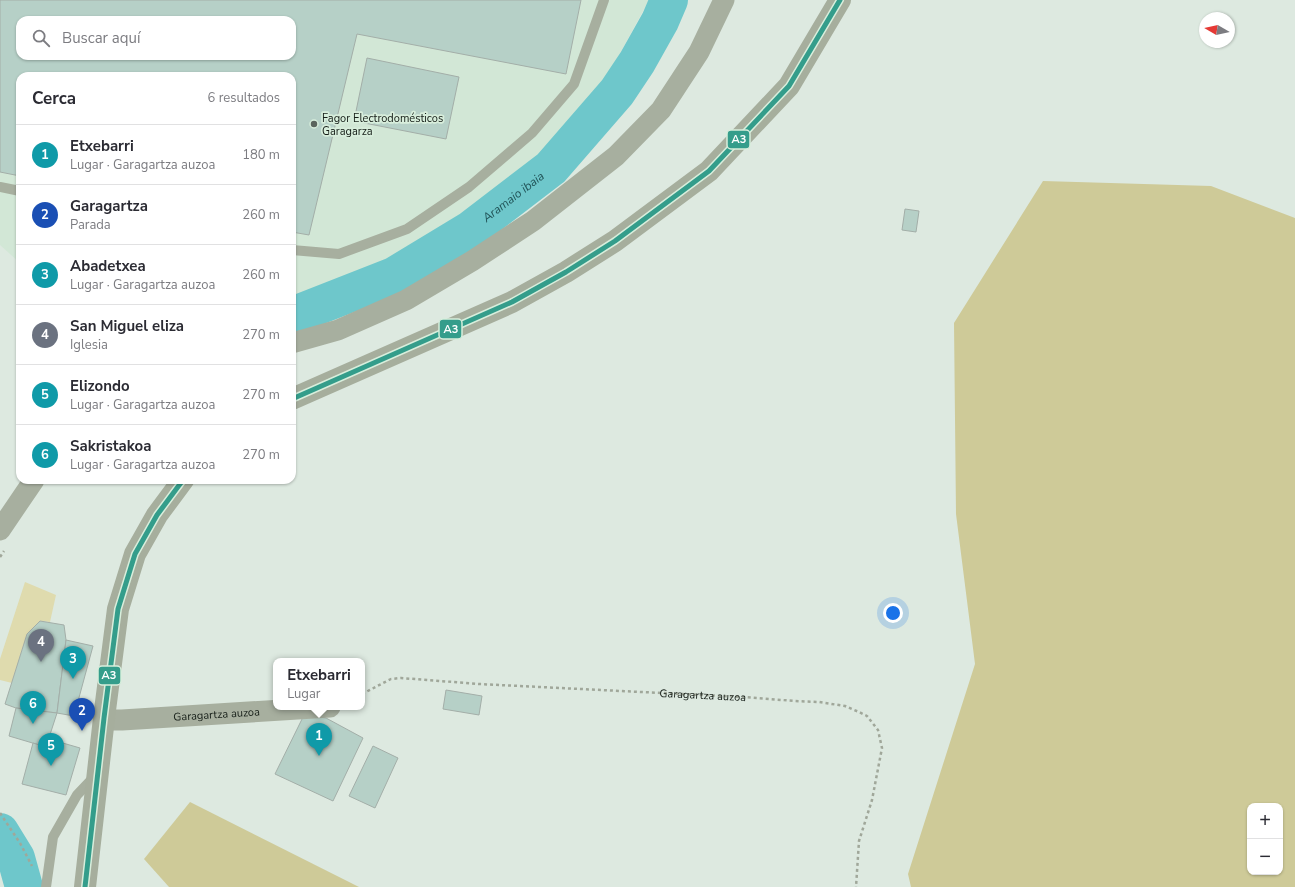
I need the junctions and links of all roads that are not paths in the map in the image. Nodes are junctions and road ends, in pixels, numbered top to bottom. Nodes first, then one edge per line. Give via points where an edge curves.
1 (604, 0) edge
2 (724, 0) edge
3 (840, 0) edge
4 (0, 187) edge
5 (16, 190) edge
6 (296, 250) edge
7 (296, 342) edge
8 (296, 397) edge
9 (31, 484) edge
10 (180, 484) edge
11 (0, 530) edge
12 (282, 710) edge
13 (104, 718) junction
14 (98, 773) junction
15 (46, 887) edge
16 (85, 887) edge

1 - 6 lane via 574,84 532,133 469,187 407,229 339,254
2 - 7 street via 699,52 661,110 616,156 533,221 406,300 338,330
3 - 8 main road via 789,86 709,171 615,241 512,302
4 - 5 lane
9 - 11 street
10 - 13 main road via 157,515 135,554 118,609
12 - 13 street, Garagartza auzoa via 122,720
13 - 14 main road
14 - 15 lane via 77,795 52,837
14 - 16 main road

